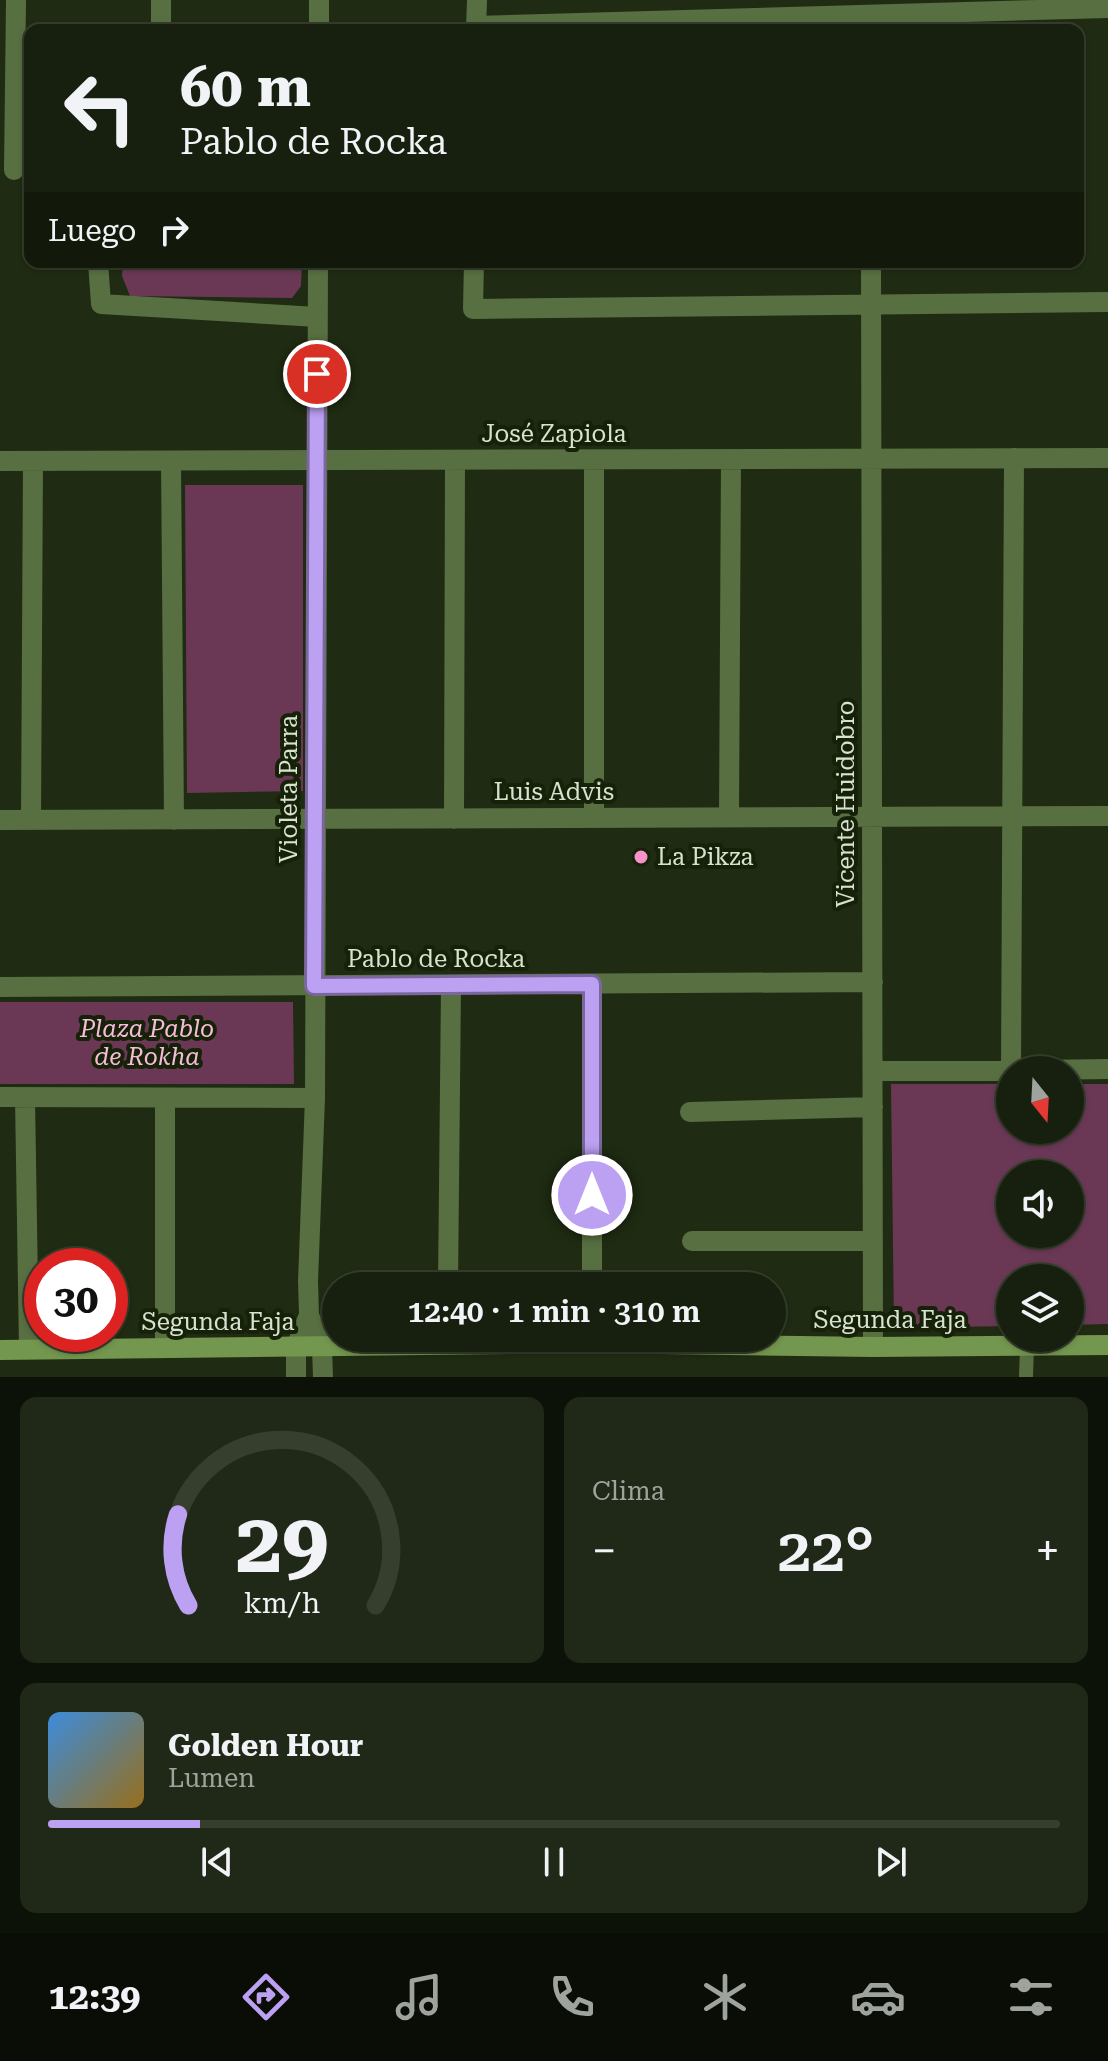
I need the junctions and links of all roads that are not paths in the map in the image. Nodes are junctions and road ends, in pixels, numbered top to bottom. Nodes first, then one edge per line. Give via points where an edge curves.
1 (16, 0) edge
2 (161, 0) edge
3 (319, 0) edge
4 (477, 0) edge
5 (1108, 8) edge
6 (1024, 13) edge
7 (871, 15) edge
8 (161, 24) edge
9 (319, 24) edge
10 (476, 24) edge
11 (598, 24) edge
12 (15, 170) edge
13 (98, 268) edge
14 (318, 268) edge
15 (474, 268) edge
16 (871, 268) edge
17 (1108, 302) edge
18 (871, 304) junction
19 (317, 317) junction
20 (872, 458) junction
21 (1014, 458) junction
22 (1108, 458) edge
23 (731, 459) junction
24 (316, 460) junction
25 (455, 460) junction
26 (594, 460) junction
27 (0, 461) edge
28 (33, 461) junction
29 (171, 461) junction
30 (1012, 816) junction
31 (1108, 816) edge
32 (729, 817) junction
33 (873, 817) junction
34 (315, 818) junction
35 (594, 818) junction
36 (454, 819) junction
37 (0, 820) edge
38 (31, 820) junction
39 (174, 820) junction
40 (873, 982) junction
41 (592, 984) junction
42 (314, 986) junction
43 (451, 986) junction
44 (0, 987) edge
45 (1010, 1056) edge
46 (1084, 1069) edge
47 (1108, 1069) edge
48 (996, 1070) edge
49 (873, 1071) junction
50 (0, 1097) edge
51 (25, 1097) junction
52 (165, 1098) junction
53 (315, 1098) junction
54 (873, 1107) junction
55 (690, 1112) dead end
56 (692, 1241) dead end
57 (873, 1241) junction
58 (27, 1248) edge
59 (448, 1272) edge
60 (592, 1272) edge
61 (309, 1315) junction
62 (786, 1345) edge
63 (1084, 1345) edge
64 (1108, 1345) edge
65 (996, 1346) edge
66 (296, 1347) junction
67 (322, 1347) joint
68 (873, 1347) junction
69 (128, 1348) edge
70 (165, 1348) junction
71 (24, 1349) edge
72 (0, 1350) edge
73 (322, 1352) edge
74 (1027, 1352) edge
75 (296, 1377) edge
76 (323, 1377) edge
77 (1026, 1377) edge

1 - 12 street
2 - 8 street
3 - 9 street
4 - 10 street
5 - 6 street
6 - 7 street
7 - 11 street
13 - 19 street via 101,304
14 - 19 street, Violeta Parra
15 - 18 street via 473,309
16 - 18 street, Vicente Huidobro
17 - 18 street
18 - 20 street, Vicente Huidobro
19 - 24 street, Violeta Parra
20 - 21 street, José Zapiola
20 - 23 street, José Zapiola
20 - 33 street, Vicente Huidobro
21 - 22 street, José Zapiola
21 - 30 street
23 - 26 street, José Zapiola
23 - 32 street
24 - 25 street, José Zapiola
24 - 29 street, José Zapiola
24 - 34 street, Violeta Parra
25 - 26 street, José Zapiola
25 - 36 street
26 - 35 street
27 - 28 street, José Zapiola
28 - 29 street, José Zapiola
28 - 38 street
29 - 39 street
30 - 31 street, Luis Advis
30 - 33 street, Luis Advis
30 - 45 street
32 - 33 street, Luis Advis
32 - 35 street, Luis Advis
33 - 40 street, Vicente Huidobro
34 - 36 street, Luis Advis
34 - 39 street, Luis Advis
34 - 42 street, Violeta Parra
35 - 36 street, Luis Advis
37 - 38 street, Luis Advis
38 - 39 street, Luis Advis
40 - 41 street, Pablo de Rocka
40 - 49 street, Vicente Huidobro
41 - 43 street, Pablo de Rocka
41 - 60 street
42 - 43 street, Pablo de Rocka
42 - 44 street, Pablo de Rocka
42 - 53 street, Violeta Parra
43 - 59 street
46 - 47 street
48 - 49 street
49 - 54 street, Vicente Huidobro
50 - 51 street
51 - 52 street
51 - 58 street
52 - 53 street
52 - 70 street
53 - 61 street, Violeta Parra
54 - 55 street
54 - 57 street, Vicente Huidobro
56 - 57 street
57 - 68 street, Vicente Huidobro
61 - 66 street
61 - 67 street
62 - 68 main road, Segunda Faja
63 - 64 main road, Segunda Faja
65 - 68 main road, Segunda Faja
66 - 67 main road, Segunda Faja
66 - 70 main road, Segunda Faja
66 - 75 street
69 - 70 main road, Segunda Faja
71 - 72 main road, Segunda Faja
73 - 76 street
74 - 77 lane

